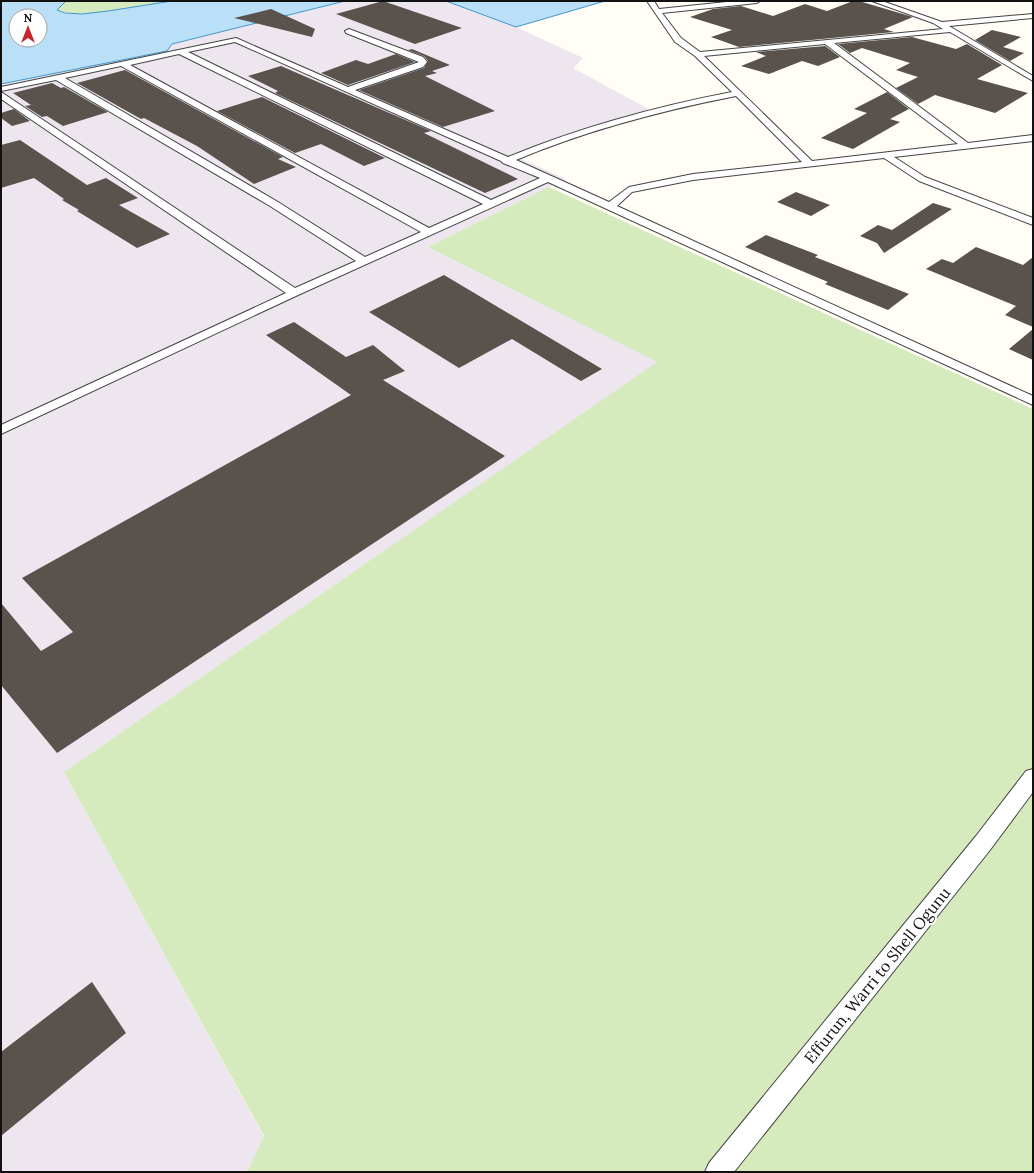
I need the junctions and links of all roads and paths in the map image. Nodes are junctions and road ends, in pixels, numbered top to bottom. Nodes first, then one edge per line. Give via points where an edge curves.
1 (650, 1) edge
2 (757, 1) edge
3 (875, 1) edge
4 (657, 11) junction
5 (1033, 16) edge
6 (941, 24) junction
7 (952, 30) junction
8 (349, 31) dead end
9 (827, 42) junction
10 (182, 52) junction
11 (698, 54) junction
12 (123, 64) junction
13 (58, 78) junction
14 (1033, 79) edge
15 (1, 89) edge
16 (346, 90) junction
17 (738, 93) junction
18 (1, 95) edge
19 (1033, 138) edge
20 (967, 146) junction
21 (887, 156) junction
22 (506, 161) junction
23 (810, 164) junction
24 (548, 178) junction
25 (491, 204) junction
26 (610, 207) junction
27 (1033, 222) edge
28 (429, 232) junction
29 (364, 261) junction
30 (294, 293) junction
31 (1033, 401) edge
32 (1, 430) edge
33 (1033, 777) edge
34 (718, 1172) edge

1 - 4 street
2 - 4 street
3 - 6 street
4 - 11 street via 678,40
5 - 6 street
6 - 7 street
7 - 9 street
7 - 14 street
8 - 16 street via 423,62
9 - 11 street
9 - 20 street
10 - 12 street
10 - 16 street via 236,40
10 - 25 street
11 - 17 street
12 - 13 street
12 - 28 street
13 - 15 street
13 - 29 street via 274,204
16 - 22 street
17 - 22 street via 684,103 635,116 567,136
17 - 23 street
18 - 30 street
19 - 20 street
20 - 21 street
21 - 23 street
21 - 27 street via 922,180
22 - 24 street
23 - 26 street via 693,177 629,190
24 - 25 street
24 - 26 street
25 - 28 street
26 - 31 street
28 - 29 street
29 - 30 street
30 - 32 street
33 - 34 street, Effurun, Warri to Shell Ogunu via 983,843

